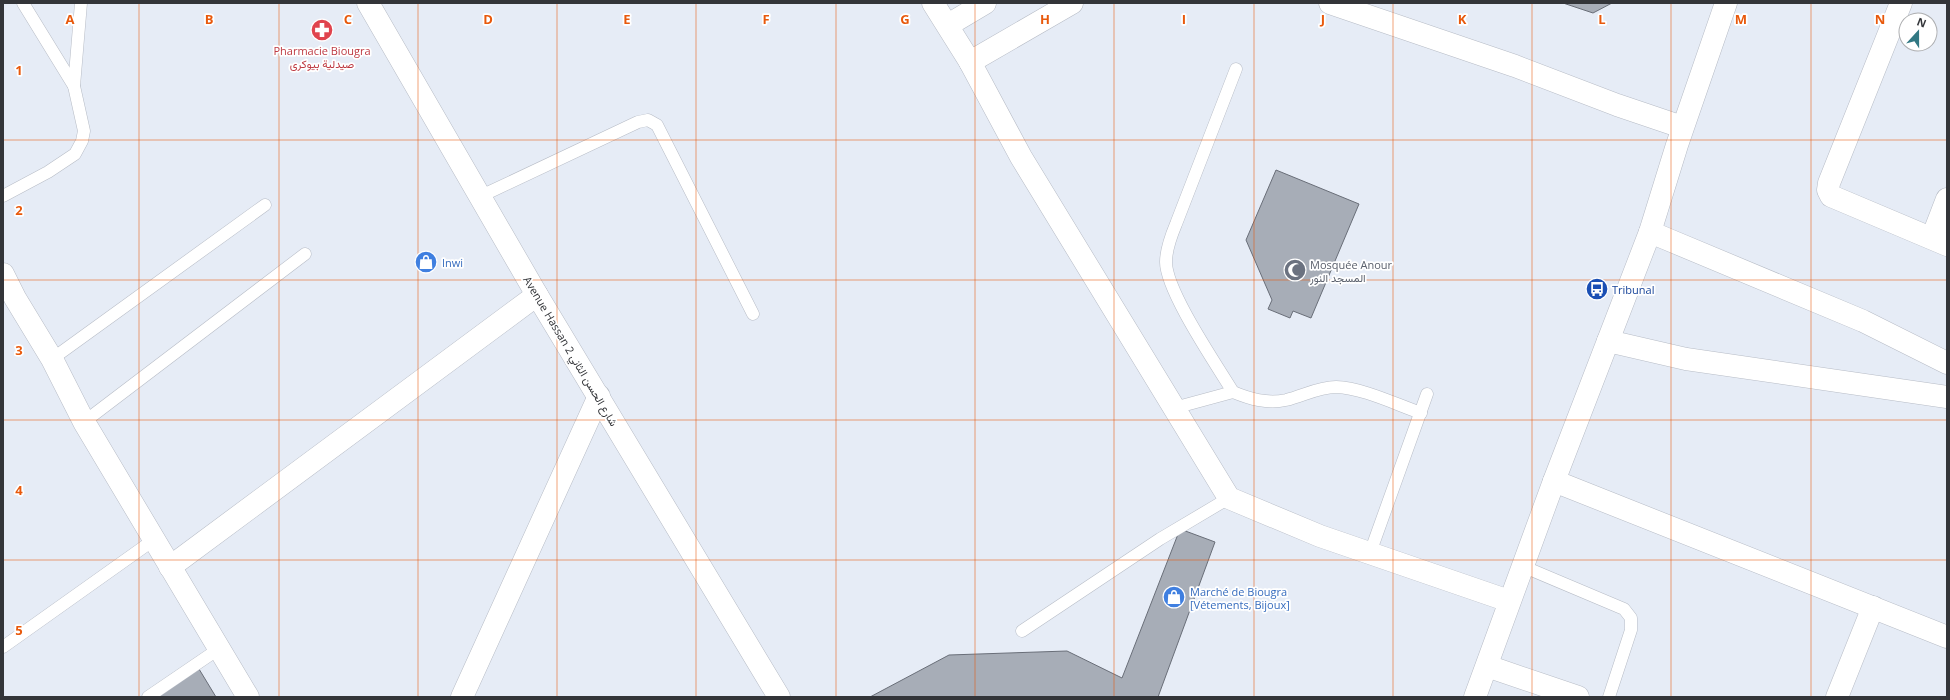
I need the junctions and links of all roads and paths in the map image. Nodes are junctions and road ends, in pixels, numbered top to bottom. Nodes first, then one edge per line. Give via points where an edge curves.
1 (23, 3) edge
2 (81, 3) edge
3 (368, 3) edge
4 (933, 3) edge
5 (985, 3) edge
6 (1072, 3) edge
7 (1330, 3) edge
8 (1726, 3) edge
9 (1901, 3) edge
10 (948, 26) junction
11 (970, 62) junction
12 (1236, 69) dead end
13 (74, 86) junction
14 (1682, 127) junction
15 (3, 196) edge
16 (481, 196) junction
17 (1947, 199) edge
18 (265, 205) dead end
19 (1650, 232) junction
20 (1940, 242) edge
21 (305, 254) dead end
22 (3, 274) edge
23 (537, 296) junction
24 (9, 302) edge
25 (753, 314) dead end
26 (1608, 341) junction
27 (52, 359) junction
28 (1947, 362) edge
29 (1233, 392) junction
30 (1426, 394) dead end
31 (599, 396) junction
32 (1947, 397) edge
33 (1174, 408) junction
34 (1421, 412) junction
35 (84, 422) junction
36 (1554, 481) junction
37 (1229, 498) junction
38 (155, 539) junction
39 (1370, 553) junction
40 (1522, 566) junction
41 (170, 568) junction
42 (1509, 601) junction
43 (1873, 607) junction
44 (1022, 631) dead end
45 (1947, 637) edge
46 (3, 647) edge
47 (220, 648) junction
48 (1486, 666) junction
49 (148, 697) edge
50 (248, 697) edge
51 (462, 697) edge
52 (779, 697) edge
53 (1475, 697) edge
54 (1578, 697) edge
55 (1609, 697) edge
56 (1837, 697) edge

1 - 13 lane
2 - 13 lane
3 - 16 street, Avenue Hassan 2 شارع الحسن الثاني
4 - 10 street
5 - 10 street
6 - 11 street
7 - 14 street via 1515,66
8 - 14 street
9 - 20 street via 1843,144 1828,183 1828,190 1831,196
10 - 11 street
11 - 33 street via 1021,157
12 - 29 lane via 1176,224 1166,261 1170,282 1180,303
13 - 15 lane via 84,130 75,154
14 - 19 street
16 - 23 street, Avenue Hassan 2 شارع الحسن الثاني
16 - 25 lane via 638,122 648,120 657,125
17 - 20 street
18 - 27 lane
19 - 26 street
19 - 28 street via 1863,321
21 - 35 lane
22 - 24 street
23 - 31 street, Avenue Hassan 2 شارع الحسن الثاني
23 - 41 street
24 - 27 street
26 - 32 street via 1686,359
26 - 36 street
27 - 35 street
29 - 33 lane
29 - 34 lane via 1267,402 1286,400 1318,389 1336,387 1352,389
30 - 34 lane
31 - 51 street
31 - 52 street, Avenue Hassan 2 شارع الحسن الثاني
33 - 37 street
34 - 39 lane
35 - 38 street
36 - 40 street
36 - 43 street
37 - 39 street via 1320,536
37 - 44 lane via 1160,539
38 - 41 street
38 - 46 lane
39 - 42 street
40 - 42 street
40 - 55 lane via 1624,609 1631,618 1631,630
41 - 47 street
42 - 48 street
43 - 45 street
43 - 56 street
47 - 49 lane
47 - 50 street
48 - 53 street
48 - 54 street

